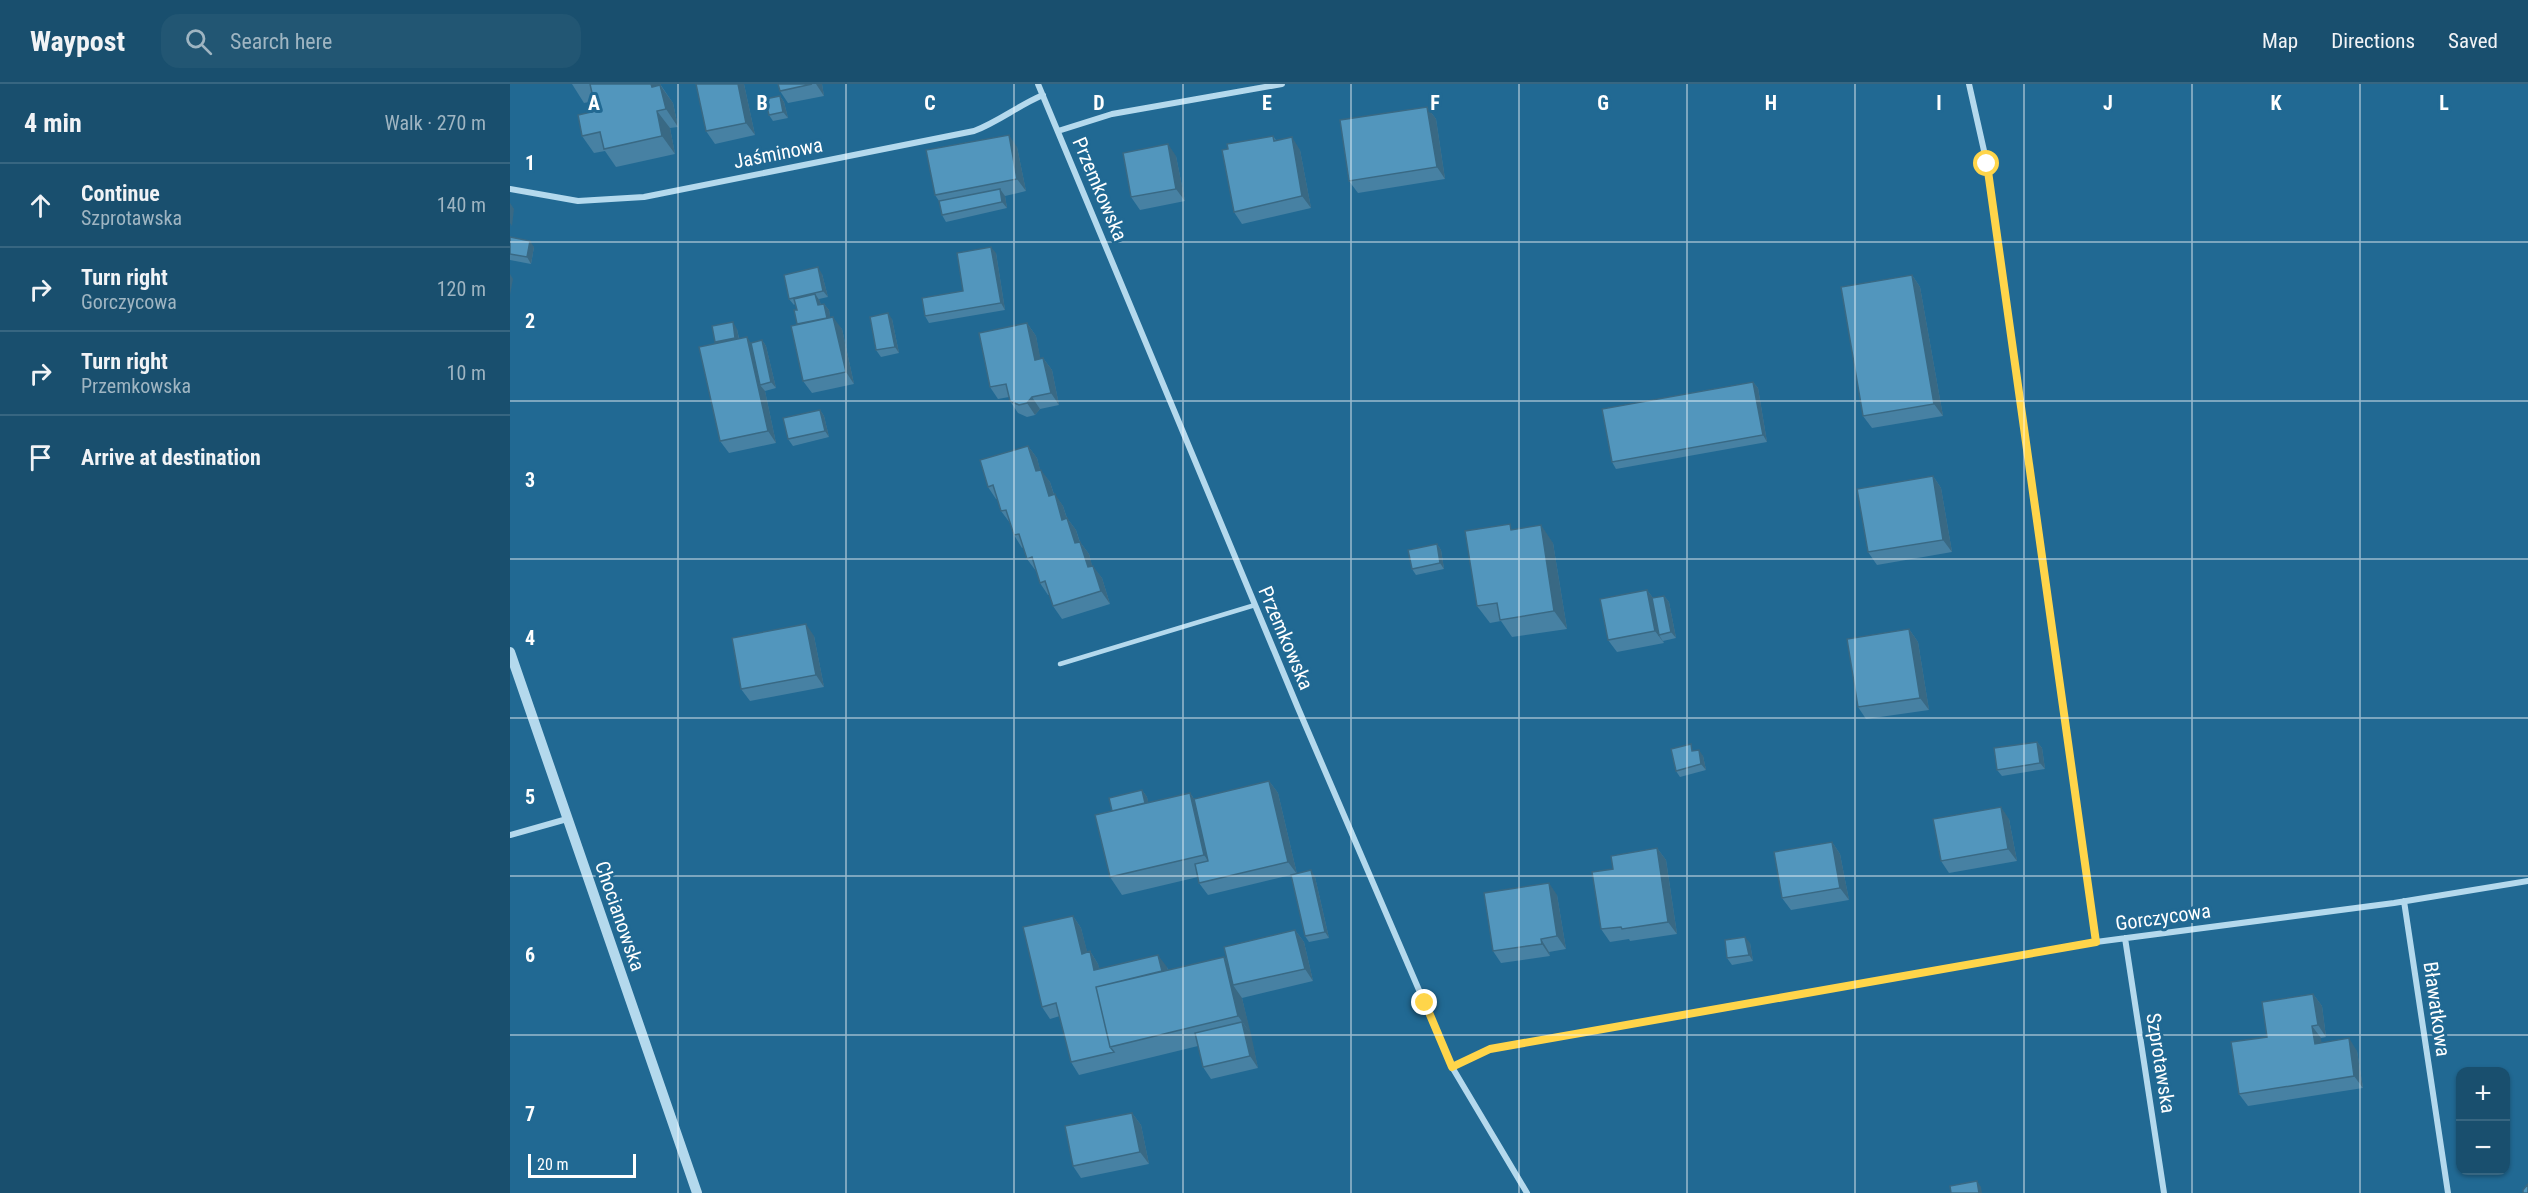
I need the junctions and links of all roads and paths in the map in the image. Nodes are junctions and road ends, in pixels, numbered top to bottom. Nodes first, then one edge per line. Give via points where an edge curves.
1 (1038, 84) edge
2 (1282, 84) edge
3 (1969, 84) edge
4 (1043, 95) junction
5 (1058, 130) junction
6 (510, 189) edge
7 (1255, 605) junction
8 (510, 652) edge
9 (1060, 664) dead end
10 (567, 819) junction
11 (510, 835) edge
12 (2528, 880) edge
13 (2404, 901) junction
14 (2126, 938) junction
15 (2096, 942) junction
16 (1452, 1067) junction
17 (697, 1193) edge
18 (1527, 1193) edge
19 (2164, 1193) edge
20 (2448, 1193) edge

1 - 4 street, Przemkowska
2 - 5 street via 1112,114
3 - 15 street via 1989,176
4 - 5 street, Przemkowska
4 - 6 street, Jaśminowa via 974,131 644,197 578,201
5 - 7 street, Przemkowska
7 - 9 lane
7 - 16 street, Przemkowska
8 - 10 street, Chocianowska
10 - 11 street
10 - 17 street, Chocianowska
12 - 13 street, Gorczycowa
13 - 14 street, Gorczycowa
13 - 20 street, Bławatkowa
14 - 15 street, Gorczycowa
14 - 19 street, Szprotawska
15 - 16 street, Gorczycowa via 1490,1049
16 - 18 street, Przemkowska

